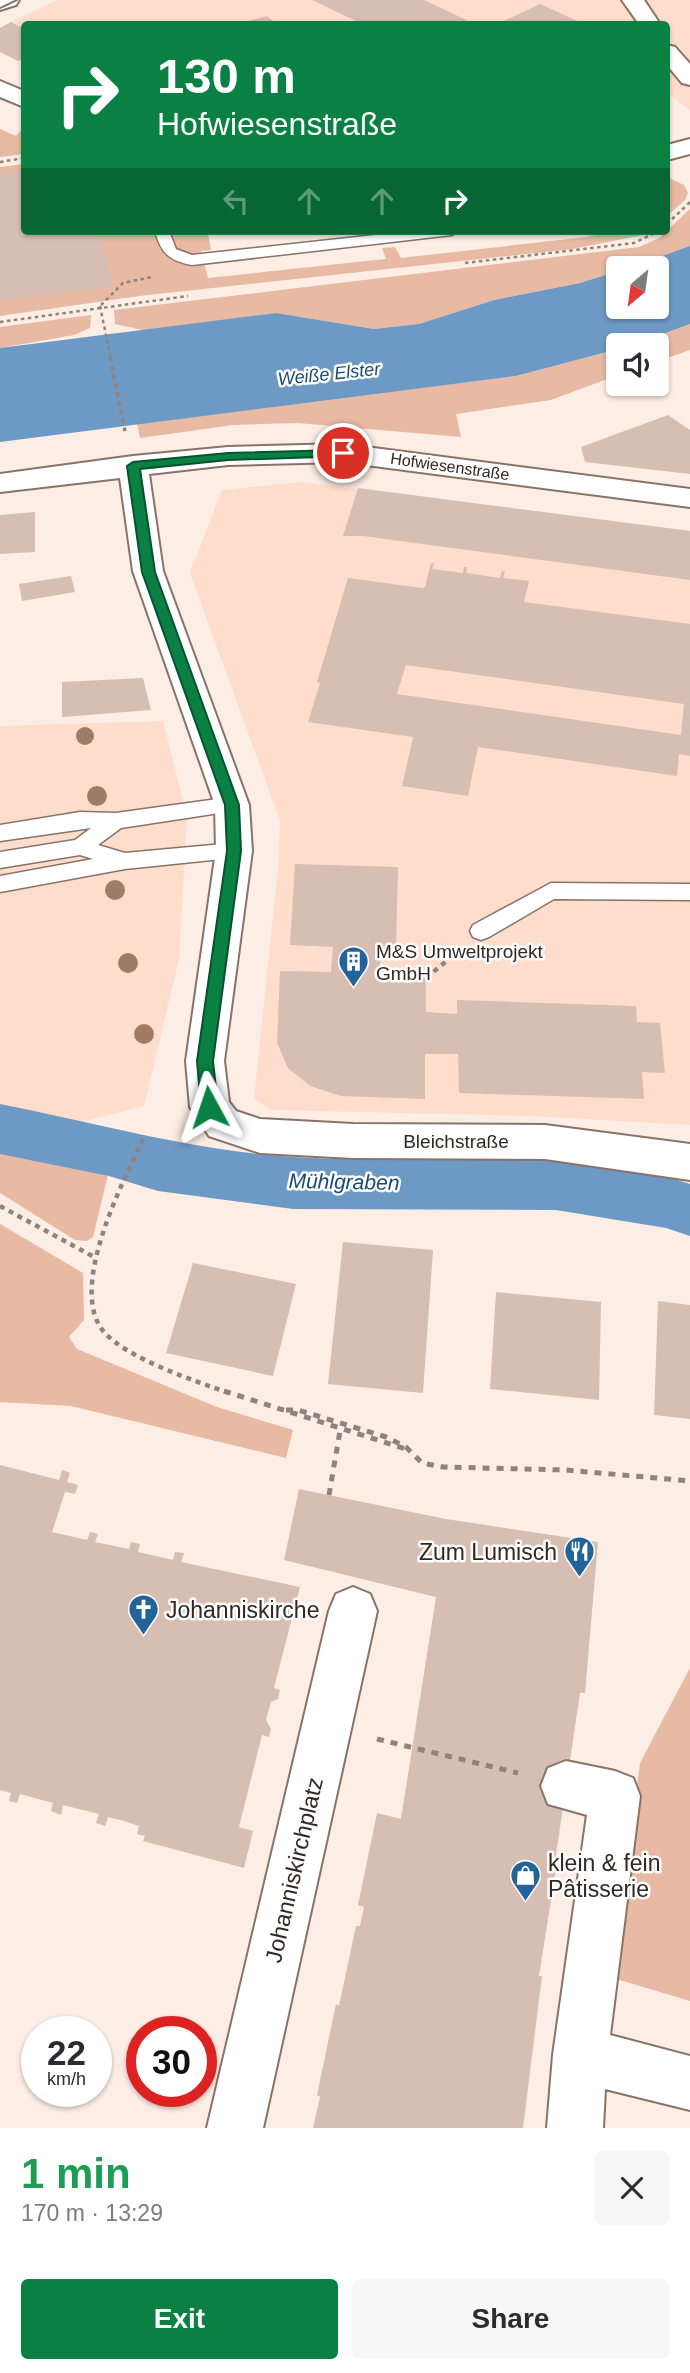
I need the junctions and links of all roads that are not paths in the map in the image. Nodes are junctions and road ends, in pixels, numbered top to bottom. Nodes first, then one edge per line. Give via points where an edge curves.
1 (8, 0) edge
2 (633, 0) edge
3 (0, 4) edge
4 (647, 21) edge
5 (670, 55) edge
6 (690, 78) edge
7 (0, 88) edge
8 (21, 98) edge
9 (690, 146) edge
10 (670, 152) edge
11 (163, 235) edge
12 (417, 235) edge
13 (130, 452) junction
14 (0, 483) edge
15 (690, 499) edge
16 (232, 805) junction
17 (116, 821) junction
18 (0, 833) edge
19 (80, 846) junction
20 (234, 851) junction
21 (0, 860) edge
22 (125, 861) junction
23 (0, 884) edge
24 (690, 892) edge
25 (481, 931) dead end
26 (690, 1162) edge
27 (354, 1611) dead end
28 (566, 1786) road end
29 (580, 2055) junction
30 (690, 2083) edge
31 (235, 2128) edge
32 (575, 2128) edge

1 - 3 street
2 - 4 street
5 - 6 street
7 - 8 street
9 - 10 street
11 - 12 lane via 169,253 176,258 206,259
13 - 14 street, Hofwiesenstraße
13 - 15 street, Hofwiesenstraße via 343,453
13 - 16 street via 148,572
16 - 17 lane
16 - 20 street
17 - 18 lane via 80,820
17 - 19 lane
19 - 21 lane
19 - 22 lane
20 - 22 lane
20 - 26 street, Bleichstraße via 205,1061 209,1107 223,1124 260,1136 545,1142
22 - 23 lane
24 - 25 lane via 551,891
27 - 31 street, Johanniskirchplatz
28 - 29 street via 615,1796
29 - 30 street
29 - 32 street

